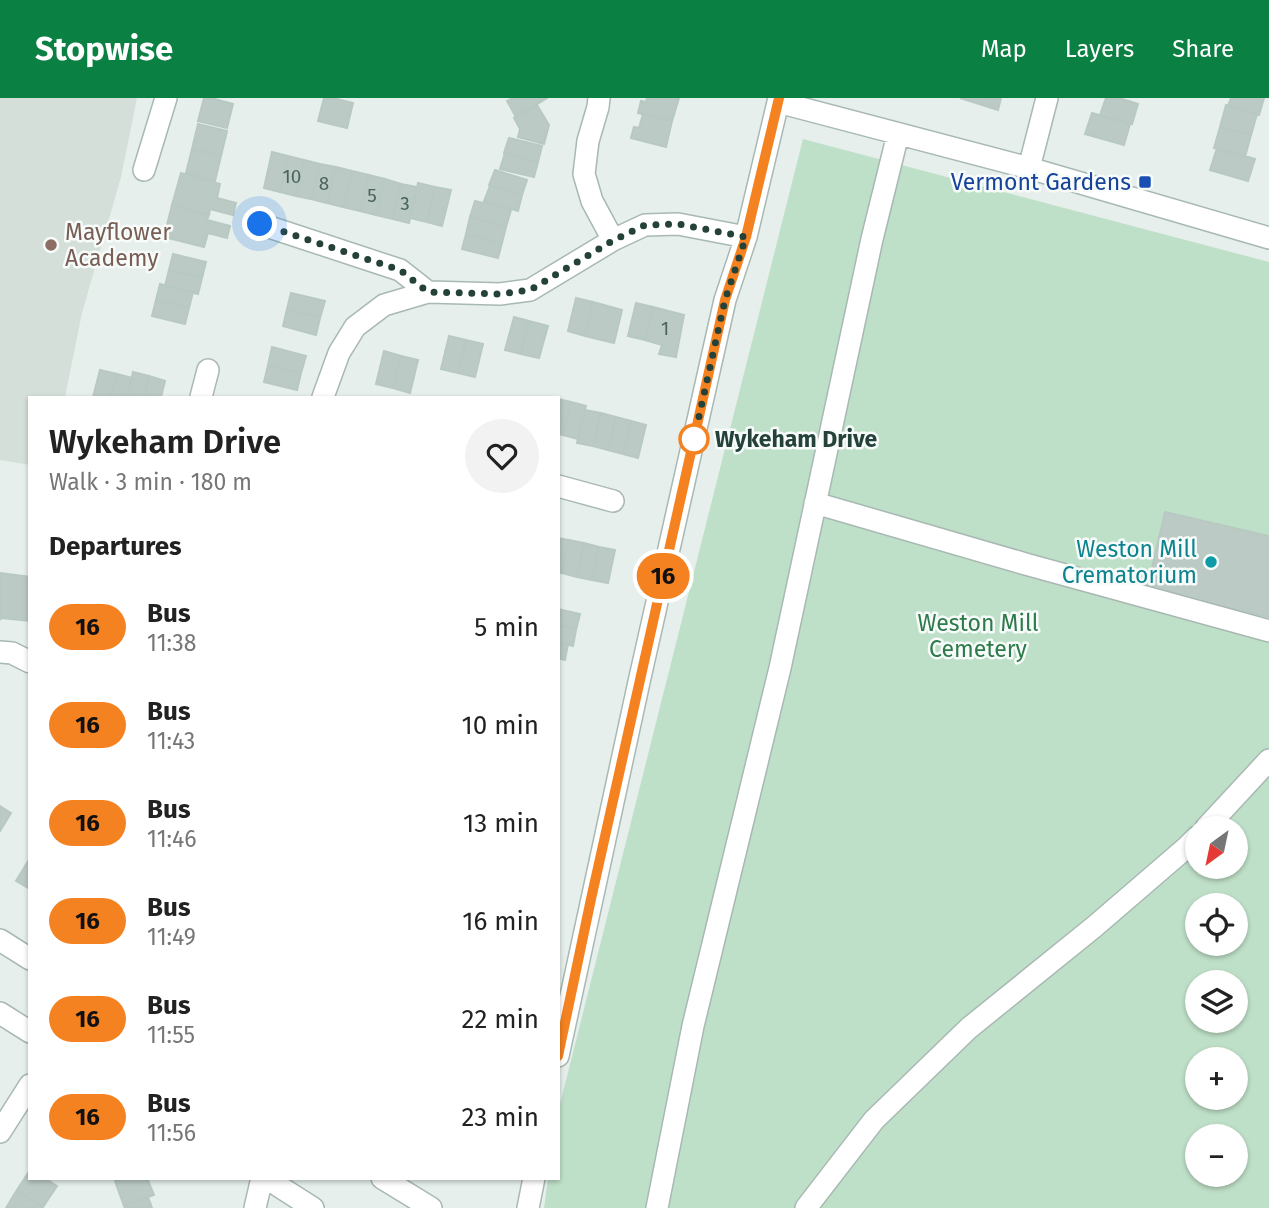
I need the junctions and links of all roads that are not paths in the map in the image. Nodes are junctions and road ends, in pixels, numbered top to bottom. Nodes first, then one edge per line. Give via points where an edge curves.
1 (166, 98) edge
2 (599, 98) edge
3 (1047, 98) edge
4 (778, 100) edge
5 (898, 134) junction
6 (1029, 168) junction
7 (144, 170) dead end
8 (260, 224) dead end
9 (746, 237) junction
10 (1269, 238) edge
11 (614, 240) junction
12 (428, 292) junction
13 (208, 370) dead end
14 (201, 396) edge
15 (323, 396) edge
16 (560, 487) edge
17 (613, 501) dead end
18 (815, 503) junction
19 (1269, 631) edge
20 (0, 652) edge
21 (28, 661) edge
22 (1269, 760) edge
23 (1217, 816) edge
24 (1185, 849) edge
25 (0, 940) edge
26 (28, 959) edge
27 (0, 1013) edge
28 (28, 1031) edge
29 (560, 1046) edge
30 (28, 1088) edge
31 (0, 1132) edge
32 (263, 1180) edge
33 (267, 1180) edge
34 (385, 1180) edge
35 (534, 1180) edge
36 (255, 1208) edge
37 (313, 1208) edge
38 (431, 1208) edge
39 (528, 1208) edge
40 (657, 1208) edge
41 (806, 1208) edge

1 - 7 street
2 - 11 street via 584,174
3 - 6 street
4 - 5 street
4 - 9 street
5 - 6 street
5 - 18 street
6 - 10 street
8 - 12 street via 400,270
9 - 11 street via 668,224 645,225
9 - 29 street via 725,300
11 - 12 street via 530,290
12 - 15 street via 384,305 355,327 339,353
13 - 14 street
16 - 17 street
18 - 19 street
18 - 40 street via 693,1026
20 - 21 street
22 - 23 street
24 - 41 street via 969,1028 874,1120
25 - 26 street
27 - 28 street
30 - 31 street
32 - 36 street
33 - 37 street
34 - 38 street
35 - 39 street

